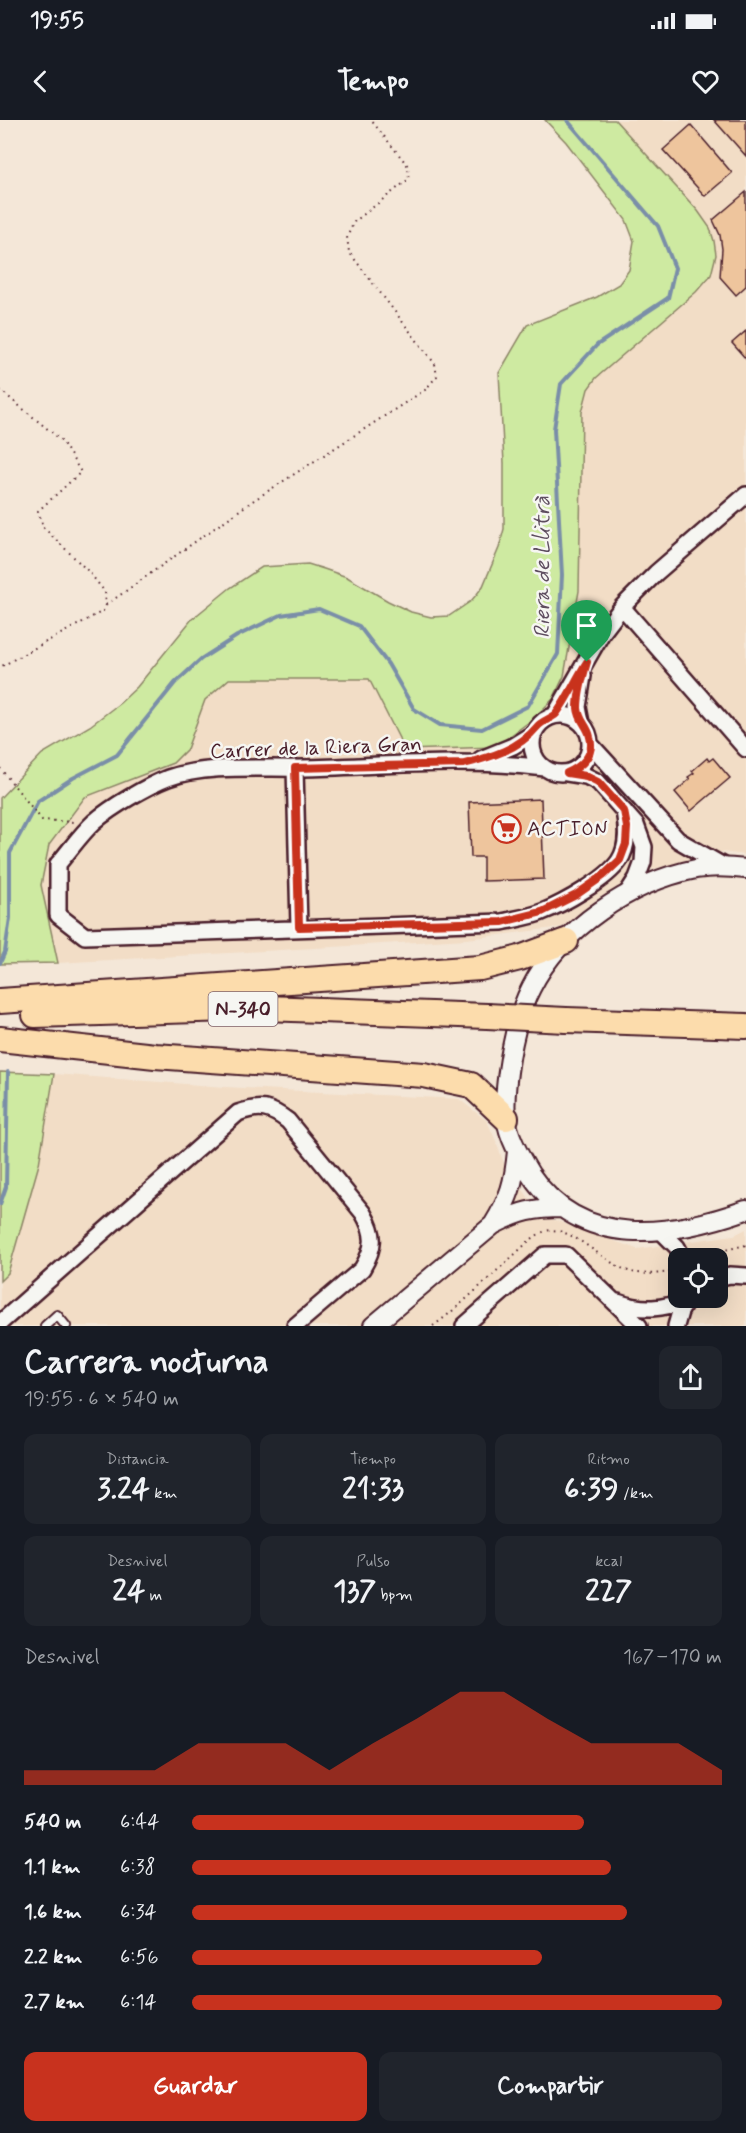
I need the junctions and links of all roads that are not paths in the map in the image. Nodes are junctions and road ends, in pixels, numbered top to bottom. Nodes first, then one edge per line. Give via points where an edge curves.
1 (746, 495) edge
2 (622, 607) junction
3 (587, 662) junction
4 (555, 715) junction
5 (581, 723) junction
6 (534, 733) junction
7 (591, 745) junction
8 (746, 749) edge
9 (464, 764) junction
10 (295, 768) junction
11 (544, 768) junction
12 (567, 773) junction
13 (624, 811) junction
14 (725, 867) junction
15 (746, 869) edge
16 (626, 895) junction
17 (299, 927) junction
18 (566, 941) junction
19 (0, 1001) edge
20 (0, 1016) edge
21 (746, 1026) edge
22 (0, 1039) edge
23 (506, 1118) junction
24 (517, 1149) junction
25 (563, 1208) junction
26 (746, 1210) edge
27 (494, 1225) junction
28 (662, 1232) junction
29 (678, 1248) edge
30 (728, 1275) edge
31 (746, 1276) edge
32 (612, 1300) junction
33 (668, 1307) edge
34 (682, 1308) edge
35 (2, 1324) edge
36 (45, 1326) edge
37 (66, 1326) edge
38 (295, 1326) edge
39 (373, 1326) edge
40 (464, 1326) edge
41 (639, 1326) edge
42 (676, 1326) edge

1 - 2 street
2 - 3 street
2 - 8 street
3 - 4 street
3 - 5 street via 578,707
4 - 5 street via 568,715
4 - 6 street
5 - 7 street
6 - 9 street, Carrer de la Riera Gran via 489,758
6 - 11 street via 532,749
7 - 12 street via 586,760
7 - 14 street via 678,840
9 - 10 street, Carrer de la Riera Gran
9 - 11 street, Carrer de la Riera Gran
10 - 17 street
10 - 17 street, Carrer de la Riera Gran via 205,771 171,777 146,788 94,822 58,864 58,915 85,936
11 - 12 street
12 - 13 street via 598,782
13 - 16 street via 636,825 644,847 644,862
13 - 17 street via 626,844 620,860 576,895 542,912 502,922
14 - 15 street
14 - 16 street via 678,874
16 - 18 street
18 - 19 highway via 480,968
18 - 23 street via 531,988 520,1018 508,1072
20 - 21 highway, N-340, bridge via 265,1008
22 - 23 highway via 155,1056 424,1075 471,1085
23 - 24 street
24 - 25 street via 537,1184
24 - 27 street via 508,1200
25 - 27 street via 517,1213
25 - 28 street via 609,1228
26 - 28 street
27 - 39 street
28 - 29 street
30 - 31 street
32 - 33 street via 632,1308
32 - 40 street via 566,1255 544,1255
32 - 41 street
34 - 42 street
35 - 38 street via 238,1113 258,1108 273,1110 288,1121 371,1227 373,1241 362,1269
36 - 37 lane via 57,1315

